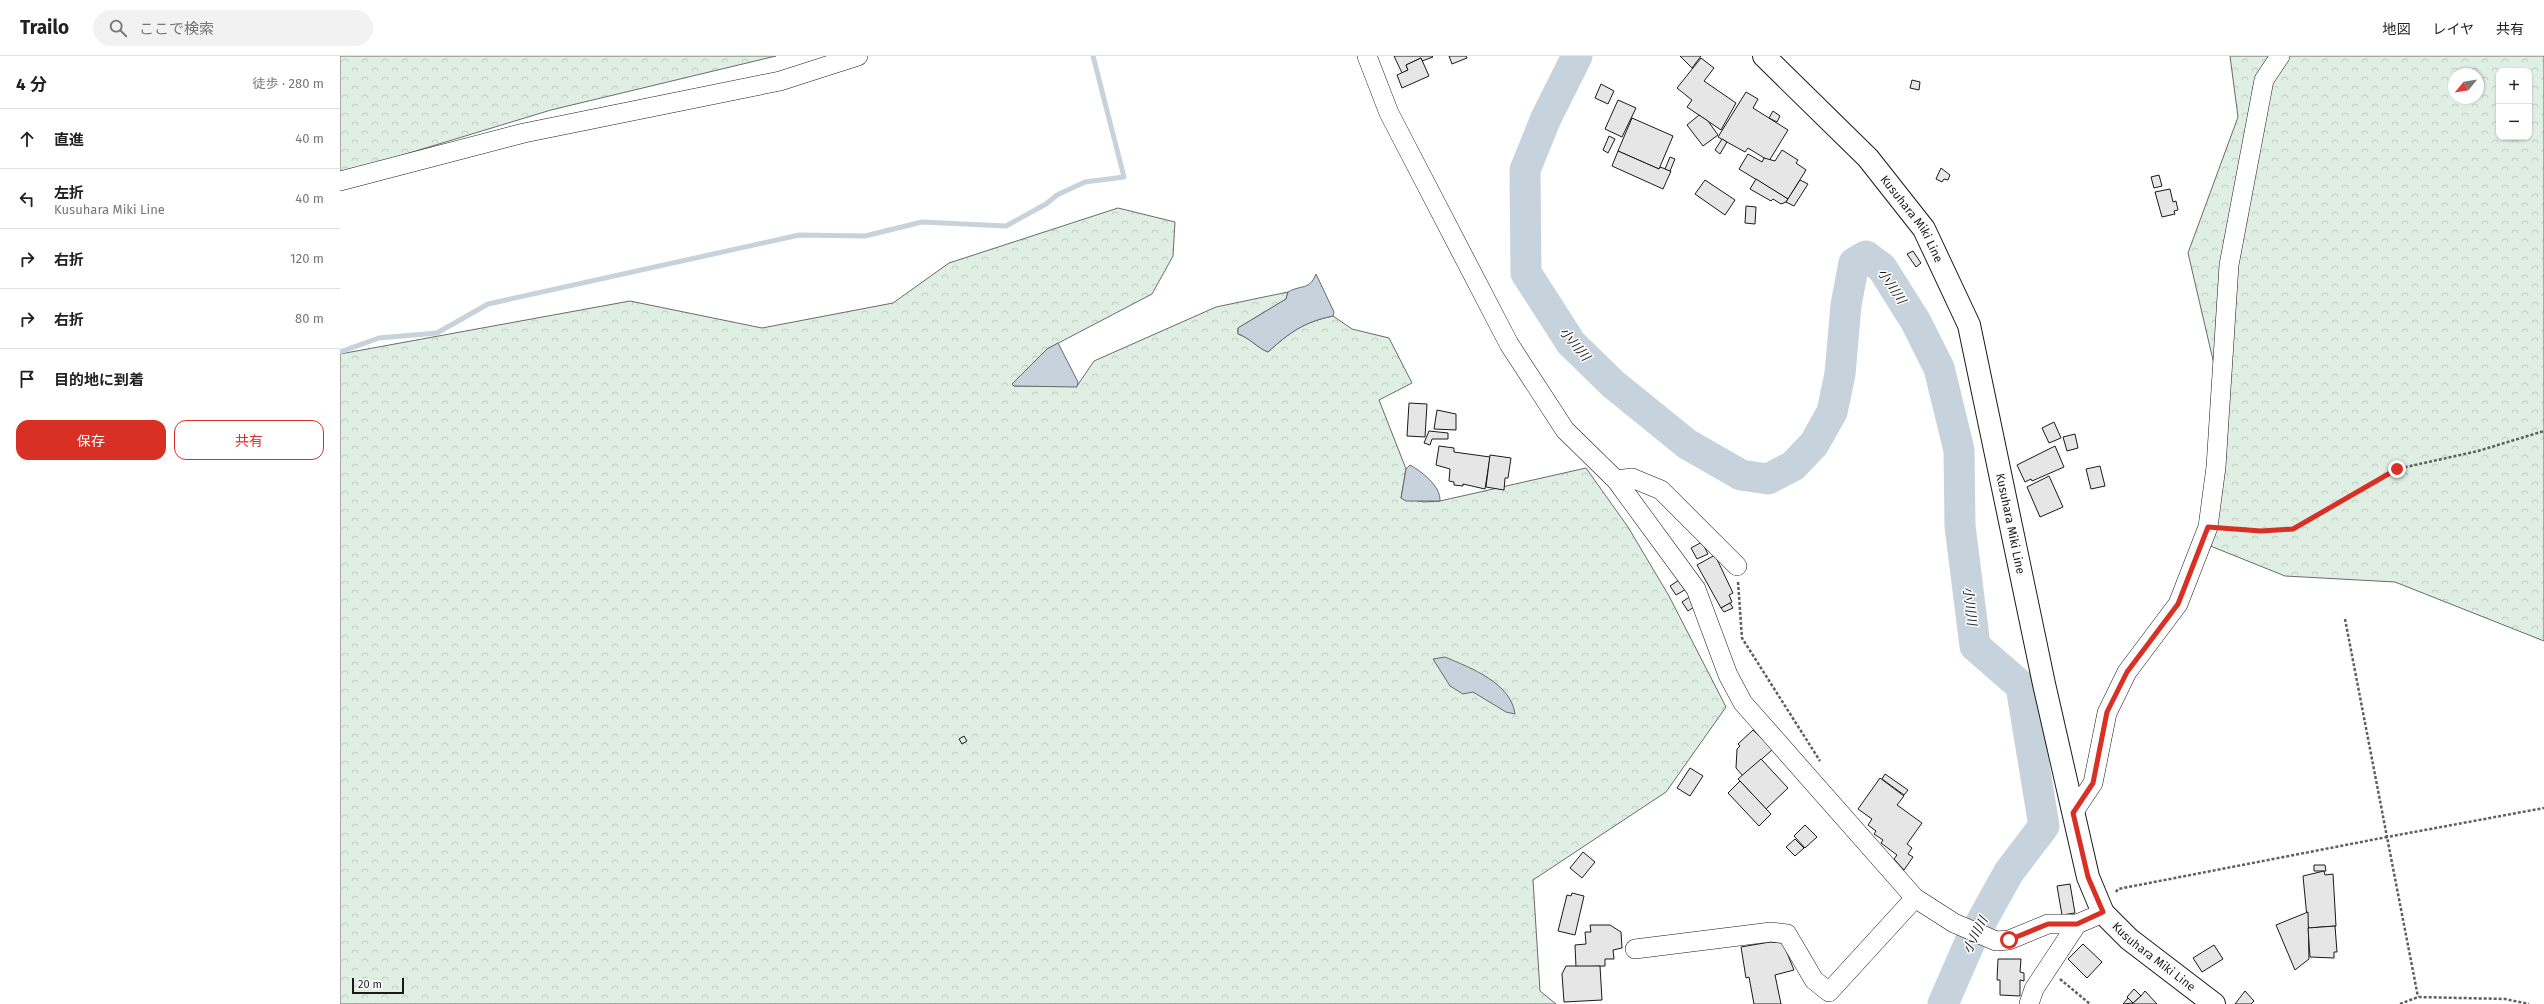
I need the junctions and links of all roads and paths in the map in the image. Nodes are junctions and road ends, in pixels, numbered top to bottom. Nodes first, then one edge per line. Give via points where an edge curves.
1 (858, 56) edge
2 (1367, 56) edge
3 (1764, 56) edge
4 (2280, 56) edge
5 (340, 181) edge
6 (2544, 431) edge
7 (1616, 480) junction
8 (2208, 527) junction
9 (1737, 566) joint
10 (2345, 620) dead end
11 (1824, 766) dead end
12 (2544, 808) edge
13 (2073, 813) junction
14 (2387, 837) junction
15 (1915, 898) junction
16 (2103, 912) junction
17 (2077, 924) junction
18 (1635, 949) dead end
19 (2047, 969) junction
20 (2418, 997) junction
21 (2029, 1004) edge
22 (2090, 1004) edge
23 (2214, 1004) edge
24 (2400, 1004) edge
25 (2529, 1004) edge

1 - 5 street via 780,81 524,133
2 - 7 street via 1390,113 1509,344 1565,430
3 - 13 main road, Kusuhara Miki Line via 1868,158 1924,229 1969,325
4 - 8 street via 2264,80 2229,265 2216,467
6 - 8 path via 2478,451 2397,469 2293,529 2261,531
7 - 9 street via 1632,478 1661,490
7 - 15 street via 1696,589 1728,675 1743,703
8 - 13 street via 2178,604 2127,672 2107,712 2093,783
9 - 11 path via 1742,638
10 - 14 path
12 - 14 path
13 - 16 main road, Kusuhara Miki Line via 2088,877
14 - 16 path via 2118,889
14 - 20 path
15 - 17 street via 1954,923 1996,941 2009,940 2048,924
15 - 18 street via 1829,992 1814,980 1787,934 1771,932
16 - 17 street
16 - 23 main road, Kusuhara Miki Line via 2128,939
17 - 19 street
19 - 21 street via 2034,989
19 - 22 path
20 - 24 path
20 - 25 path via 2505,1000

